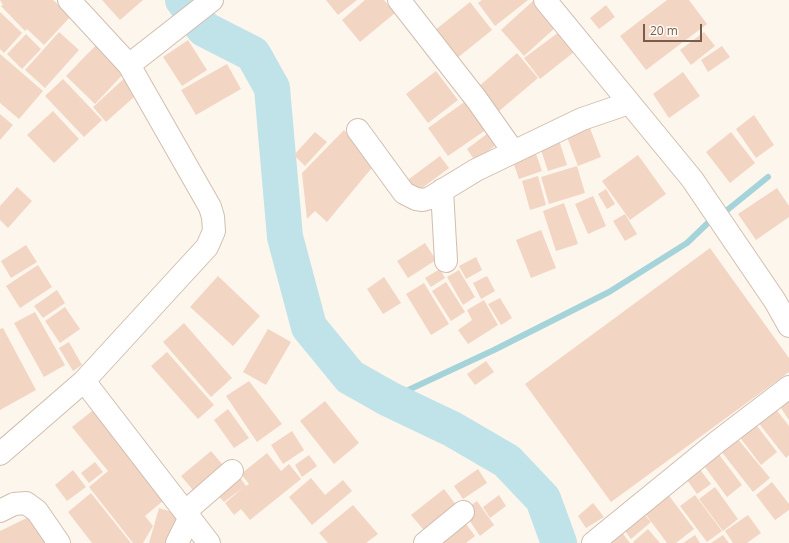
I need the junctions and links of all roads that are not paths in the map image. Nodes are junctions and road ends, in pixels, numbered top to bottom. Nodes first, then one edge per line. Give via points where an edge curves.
1 (69, 0) edge
2 (212, 0) edge
3 (399, 0) edge
4 (545, 0) edge
5 (129, 65) junction
6 (628, 103) junction
7 (358, 130) dead end
8 (514, 151) junction
9 (442, 190) junction
10 (446, 261) dead end
11 (789, 326) edge
12 (84, 381) junction
13 (789, 388) edge
14 (0, 454) edge
15 (232, 471) dead end
16 (0, 511) edge
17 (463, 512) dead end
18 (188, 514) junction
19 (59, 543) edge
20 (177, 543) edge
21 (209, 543) edge
22 (425, 543) edge
23 (593, 543) edge

1 - 5 street
2 - 5 street
3 - 8 street
4 - 6 street
5 - 12 street via 210,207 214,217 214,231 207,247
6 - 8 street via 582,119
6 - 11 street via 688,174 775,301
7 - 9 street via 404,193 416,199 430,198
8 - 9 street
9 - 10 street
12 - 14 street
12 - 18 street
13 - 23 street via 717,442
15 - 18 street
16 - 19 street via 14,504 26,503 37,511
17 - 22 street
18 - 20 street
18 - 21 street

